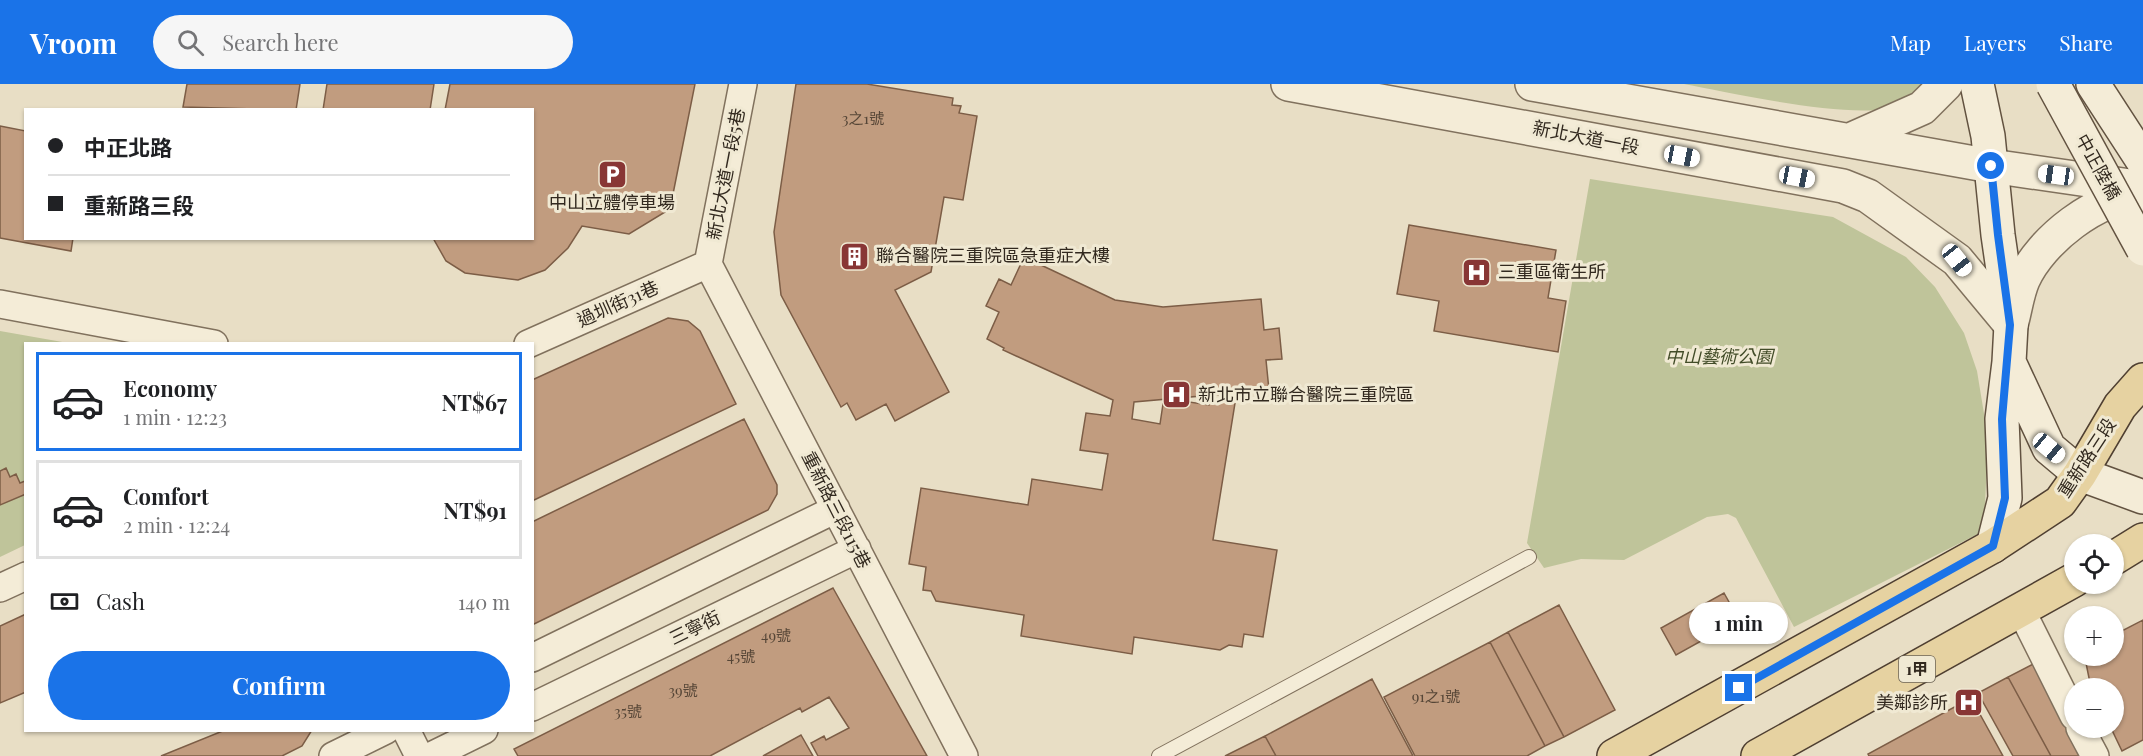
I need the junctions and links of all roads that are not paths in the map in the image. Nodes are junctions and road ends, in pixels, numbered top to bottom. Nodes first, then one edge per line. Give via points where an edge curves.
1 (743, 84) edge
2 (1288, 84) edge
3 (1533, 84) edge
4 (1946, 84) edge
5 (1977, 84) edge
6 (2053, 84) edge
7 (2092, 84) edge
8 (1850, 140) junction
9 (2143, 161) edge
10 (1991, 166) junction
11 (2143, 188) edge
12 (2143, 195) edge
13 (2143, 249) edge
14 (708, 264) junction
15 (0, 304) edge
16 (2010, 325) junction
17 (203, 342) edge
18 (532, 342) edge
19 (2009, 362) junction
20 (2143, 380) edge
21 (2080, 474) junction
22 (2143, 497) edge
23 (836, 509) junction
24 (2143, 540) edge
25 (1993, 546) junction
26 (856, 549) junction
27 (2124, 552) edge
28 (1529, 557) dead end
29 (24, 577) edge
30 (2064, 586) edge
31 (0, 588) edge
32 (2022, 612) junction
33 (534, 657) edge
34 (2064, 696) edge
35 (534, 706) edge
36 (407, 732) edge
37 (480, 732) edge
38 (2085, 738) edge
39 (371, 739) edge
40 (333, 756) edge
41 (419, 756) edge
42 (431, 756) edge
43 (964, 756) edge
44 (1160, 756) edge
45 (1614, 756) edge
46 (1758, 756) edge
47 (2095, 756) edge

1 - 14 street, 新北大道一段5巷
2 - 16 street, 新北大道一段 via 1843,186 1868,196 1957,260
3 - 8 street
4 - 8 street via 1922,108
5 - 10 street
6 - 13 street, 中正陸橋, bridge
7 - 9 street
8 - 10 street
10 - 11 street
10 - 16 street
12 - 16 street via 2089,211 2051,240 2024,279
14 - 18 street, 過圳街31巷
14 - 23 street, 重新路三段115巷
15 - 17 street
16 - 19 street
19 - 21 street via 2049,448
19 - 25 street via 2002,419 2005,498
20 - 21 main road, 重新路三段 via 2120,406
21 - 22 street
21 - 25 main road, 重新路三段 via 2060,502
23 - 26 street, 重新路三段115巷
23 - 33 street
24 - 27 main road
25 - 45 main road, 重新路三段
26 - 35 street, 三寧街
26 - 43 street, 重新路三段115巷
28 - 44 lane
29 - 31 street
30 - 32 main road, 1甲
32 - 34 street
32 - 46 main road, 1甲
36 - 41 street
37 - 42 street
38 - 47 street
39 - 40 street

